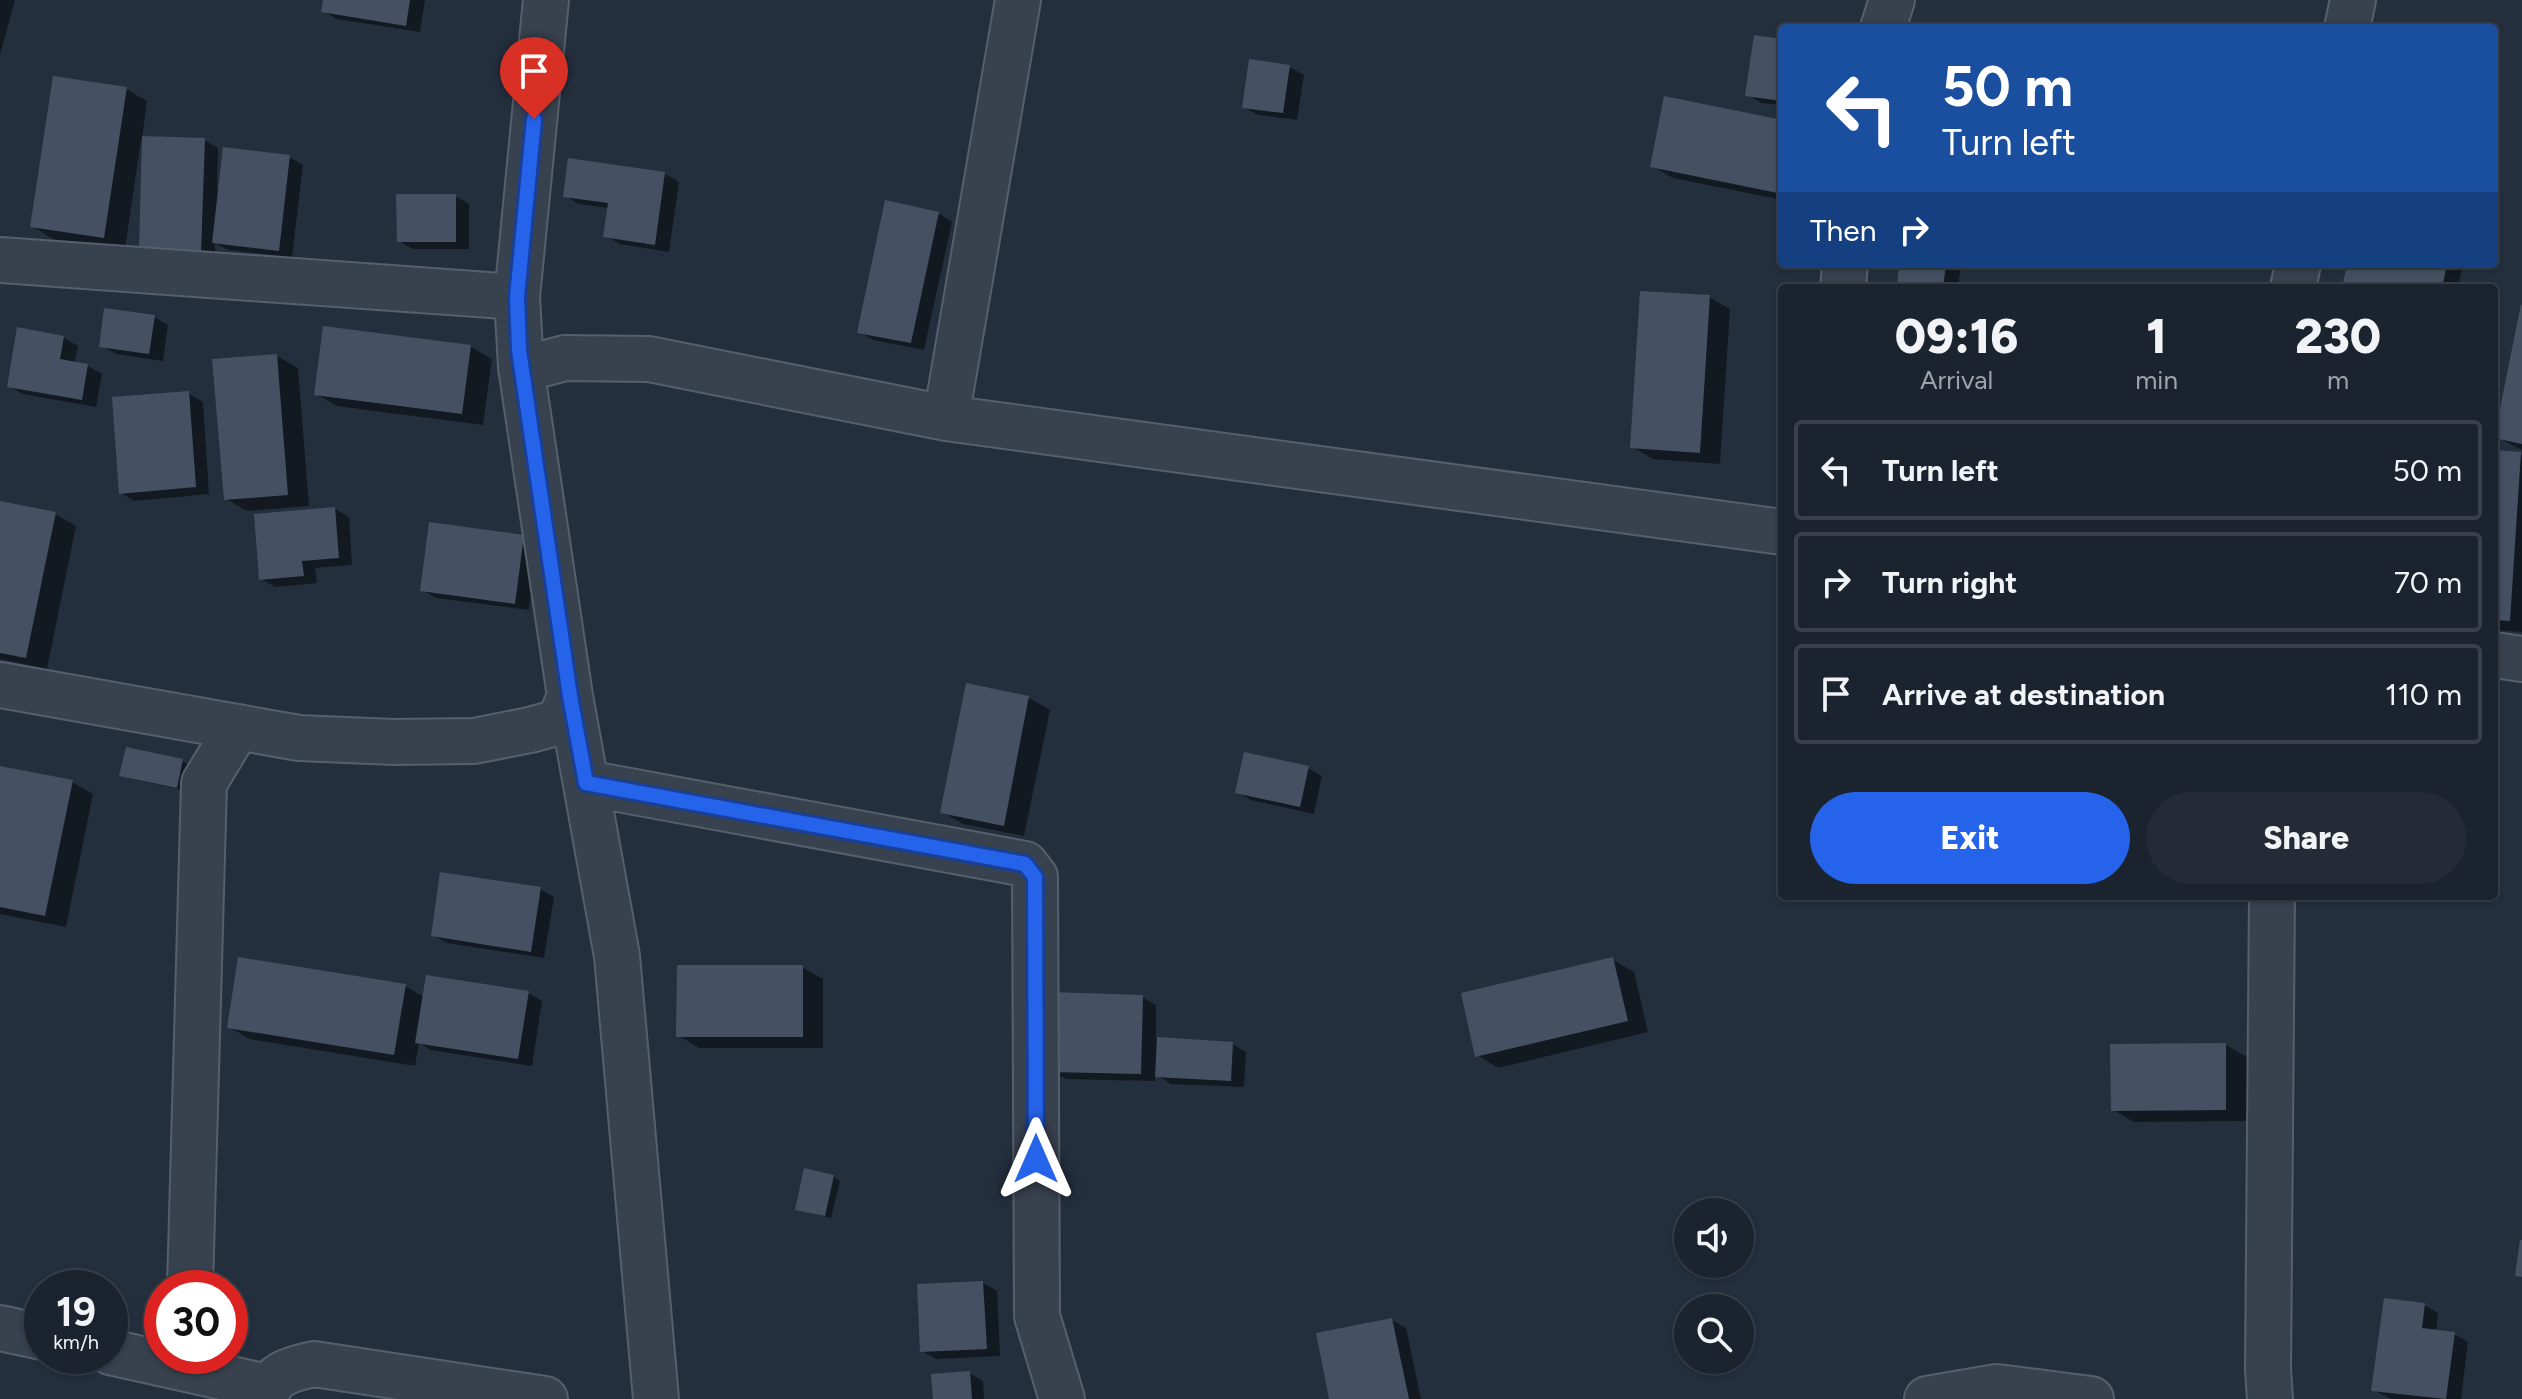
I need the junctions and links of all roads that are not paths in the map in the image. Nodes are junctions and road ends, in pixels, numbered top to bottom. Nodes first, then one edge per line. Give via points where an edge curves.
1 (546, 0) edge
2 (1018, 0) edge
3 (1892, 0) edge
4 (2353, 0) edge
5 (1884, 24) edge
6 (2348, 24) edge
7 (0, 260) edge
8 (517, 297) junction
9 (521, 367) junction
10 (946, 418) junction
11 (1778, 531) edge
12 (2498, 656) edge
13 (2522, 659) edge
14 (0, 685) edge
15 (570, 696) junction
16 (238, 727) junction
17 (586, 783) junction
18 (2272, 900) edge
19 (190, 1270) edge
20 (0, 1328) edge
21 (24, 1333) edge
22 (217, 1374) edge
23 (266, 1393) edge
24 (545, 1399) edge
25 (656, 1399) edge
26 (1062, 1399) edge
27 (1927, 1399) edge
28 (2091, 1399) edge
29 (2270, 1399) edge

1 - 8 street
2 - 10 street
3 - 5 street
4 - 6 street
7 - 8 street
8 - 9 street
9 - 10 street via 565,358 649,359
9 - 15 street
10 - 11 street
12 - 13 street
14 - 16 street
15 - 16 street via 559,722 474,741 299,738
15 - 17 street
16 - 19 street via 204,783
17 - 25 street via 617,956
17 - 26 street via 1025,864 1035,877 1037,1316
18 - 29 street
20 - 21 street
22 - 23 street
23 - 24 street via 287,1369 314,1364
27 - 28 street via 1997,1387

